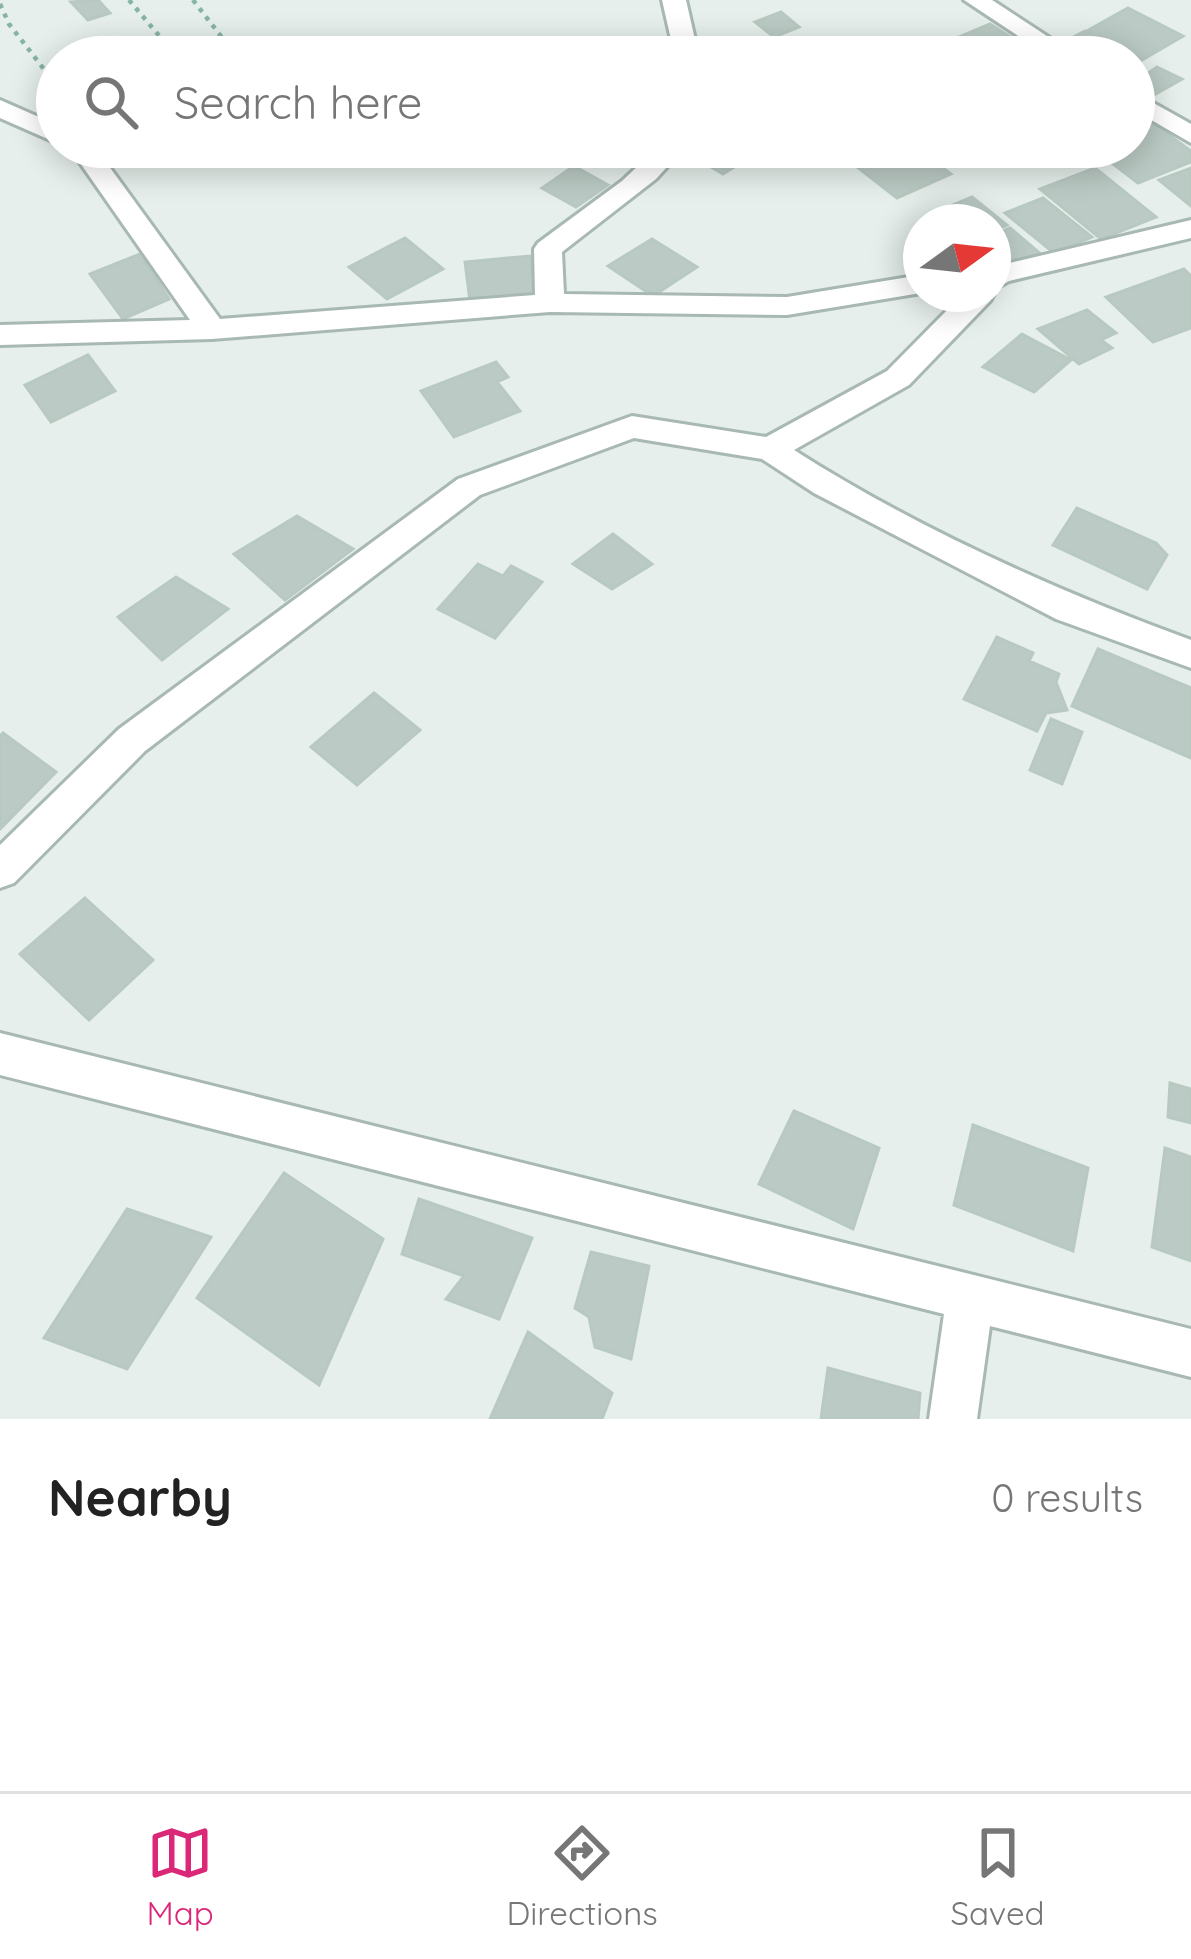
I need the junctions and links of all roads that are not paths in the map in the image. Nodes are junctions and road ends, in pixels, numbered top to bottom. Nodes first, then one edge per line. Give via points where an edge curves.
1 (674, 0) edge
2 (976, 0) edge
3 (682, 36) edge
4 (1033, 36) edge
5 (0, 108) edge
6 (1155, 112) edge
7 (36, 125) edge
8 (1191, 135) edge
9 (97, 168) edge
10 (650, 168) edge
11 (1191, 229) edge
12 (1011, 276) edge
13 (903, 287) edge
14 (550, 303) junction
15 (961, 312) edge
16 (212, 329) junction
17 (0, 335) edge
18 (770, 449) junction
19 (1191, 654) edge
20 (0, 871) edge
21 (0, 1054) edge
22 (970, 1299) junction
23 (1191, 1353) edge
24 (953, 1419) edge

1 - 3 street
2 - 4 street
5 - 7 street
6 - 8 street
9 - 16 street
10 - 14 street via 548,249
11 - 12 street
13 - 14 street via 788,306
14 - 16 street
15 - 18 street via 898,378
16 - 17 street
18 - 19 street via 1068,608
18 - 20 street via 632,427 469,487 132,740
21 - 22 street
22 - 23 street
22 - 24 street

